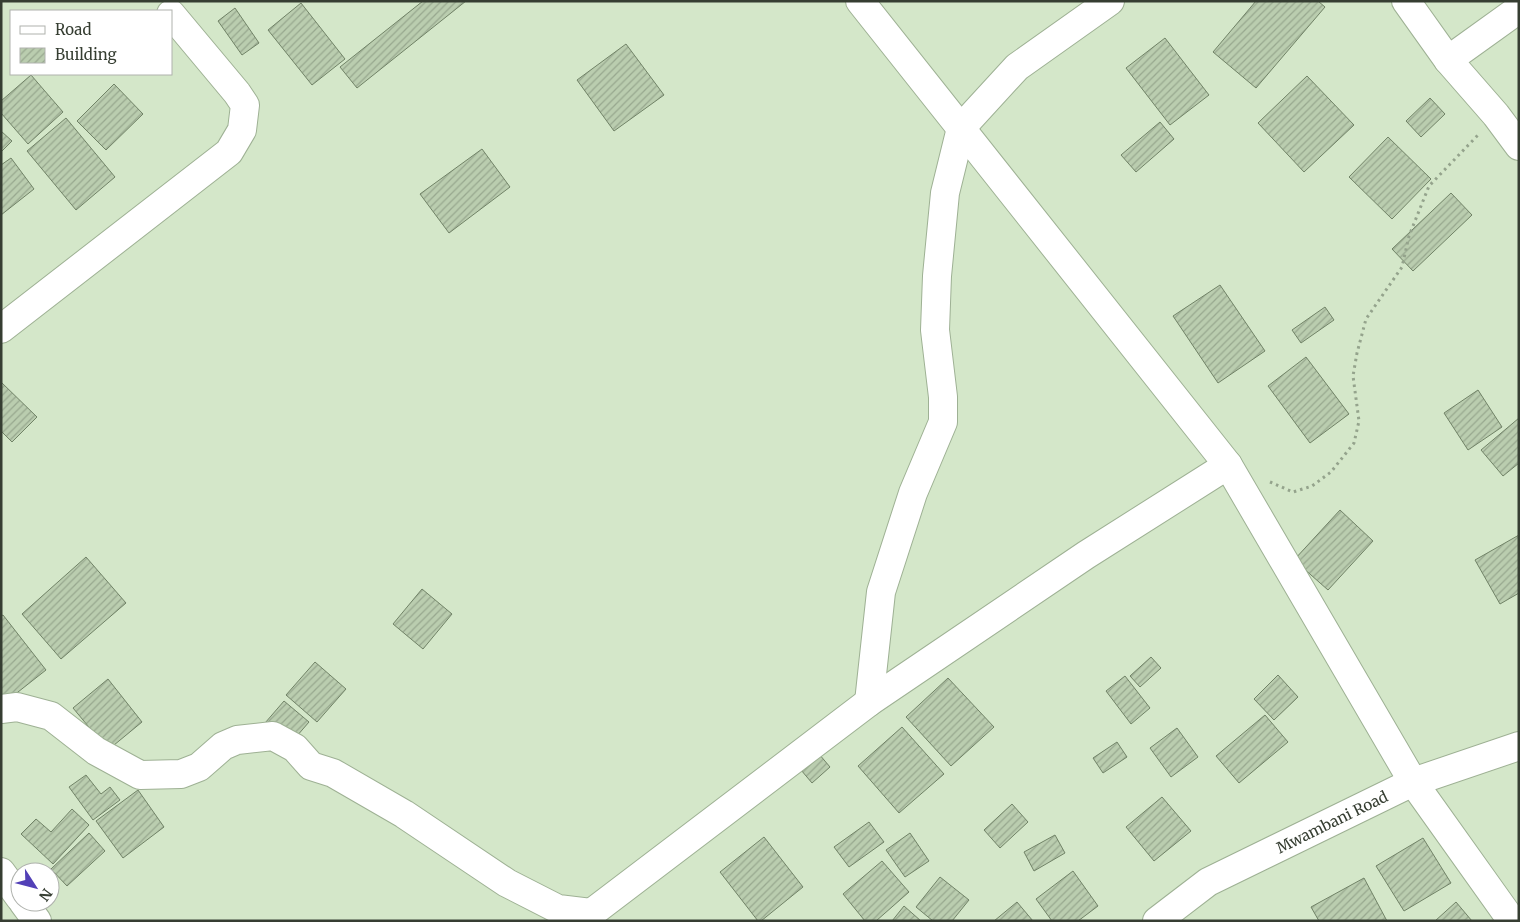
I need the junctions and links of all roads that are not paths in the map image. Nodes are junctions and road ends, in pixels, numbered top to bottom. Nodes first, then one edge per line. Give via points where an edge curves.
1 (860, 1) edge
2 (1110, 1) edge
3 (1406, 1) edge
4 (1519, 9) edge
5 (172, 14) edge
6 (1448, 60) junction
7 (961, 128) junction
8 (1519, 146) edge
9 (1, 329) edge
10 (1228, 465) junction
11 (869, 702) junction
12 (1, 709) edge
13 (1519, 746) edge
14 (1413, 782) junction
15 (1, 872) edge
16 (10, 884) edge
17 (586, 917) edge
18 (1157, 921) edge
19 (1512, 921) edge

1 - 7 street
2 - 7 street via 1017,67
3 - 6 street
4 - 6 street
5 - 9 street via 237,93 244,106 242,130 229,152
6 - 8 street via 1496,114
7 - 10 street
7 - 11 street via 945,193 937,276 935,330 943,422 913,493 881,592
10 - 11 street via 1086,555
10 - 14 street
11 - 17 street
12 - 17 street via 18,707 51,716 96,750 140,775 181,774 199,767 223,746 237,740 273,736 295,748 311,766 333,773 404,814 506,883 558,909
13 - 14 street, Mwambani Road
14 - 18 street, Mwambani Road via 1208,882
14 - 19 street
15 - 16 street

